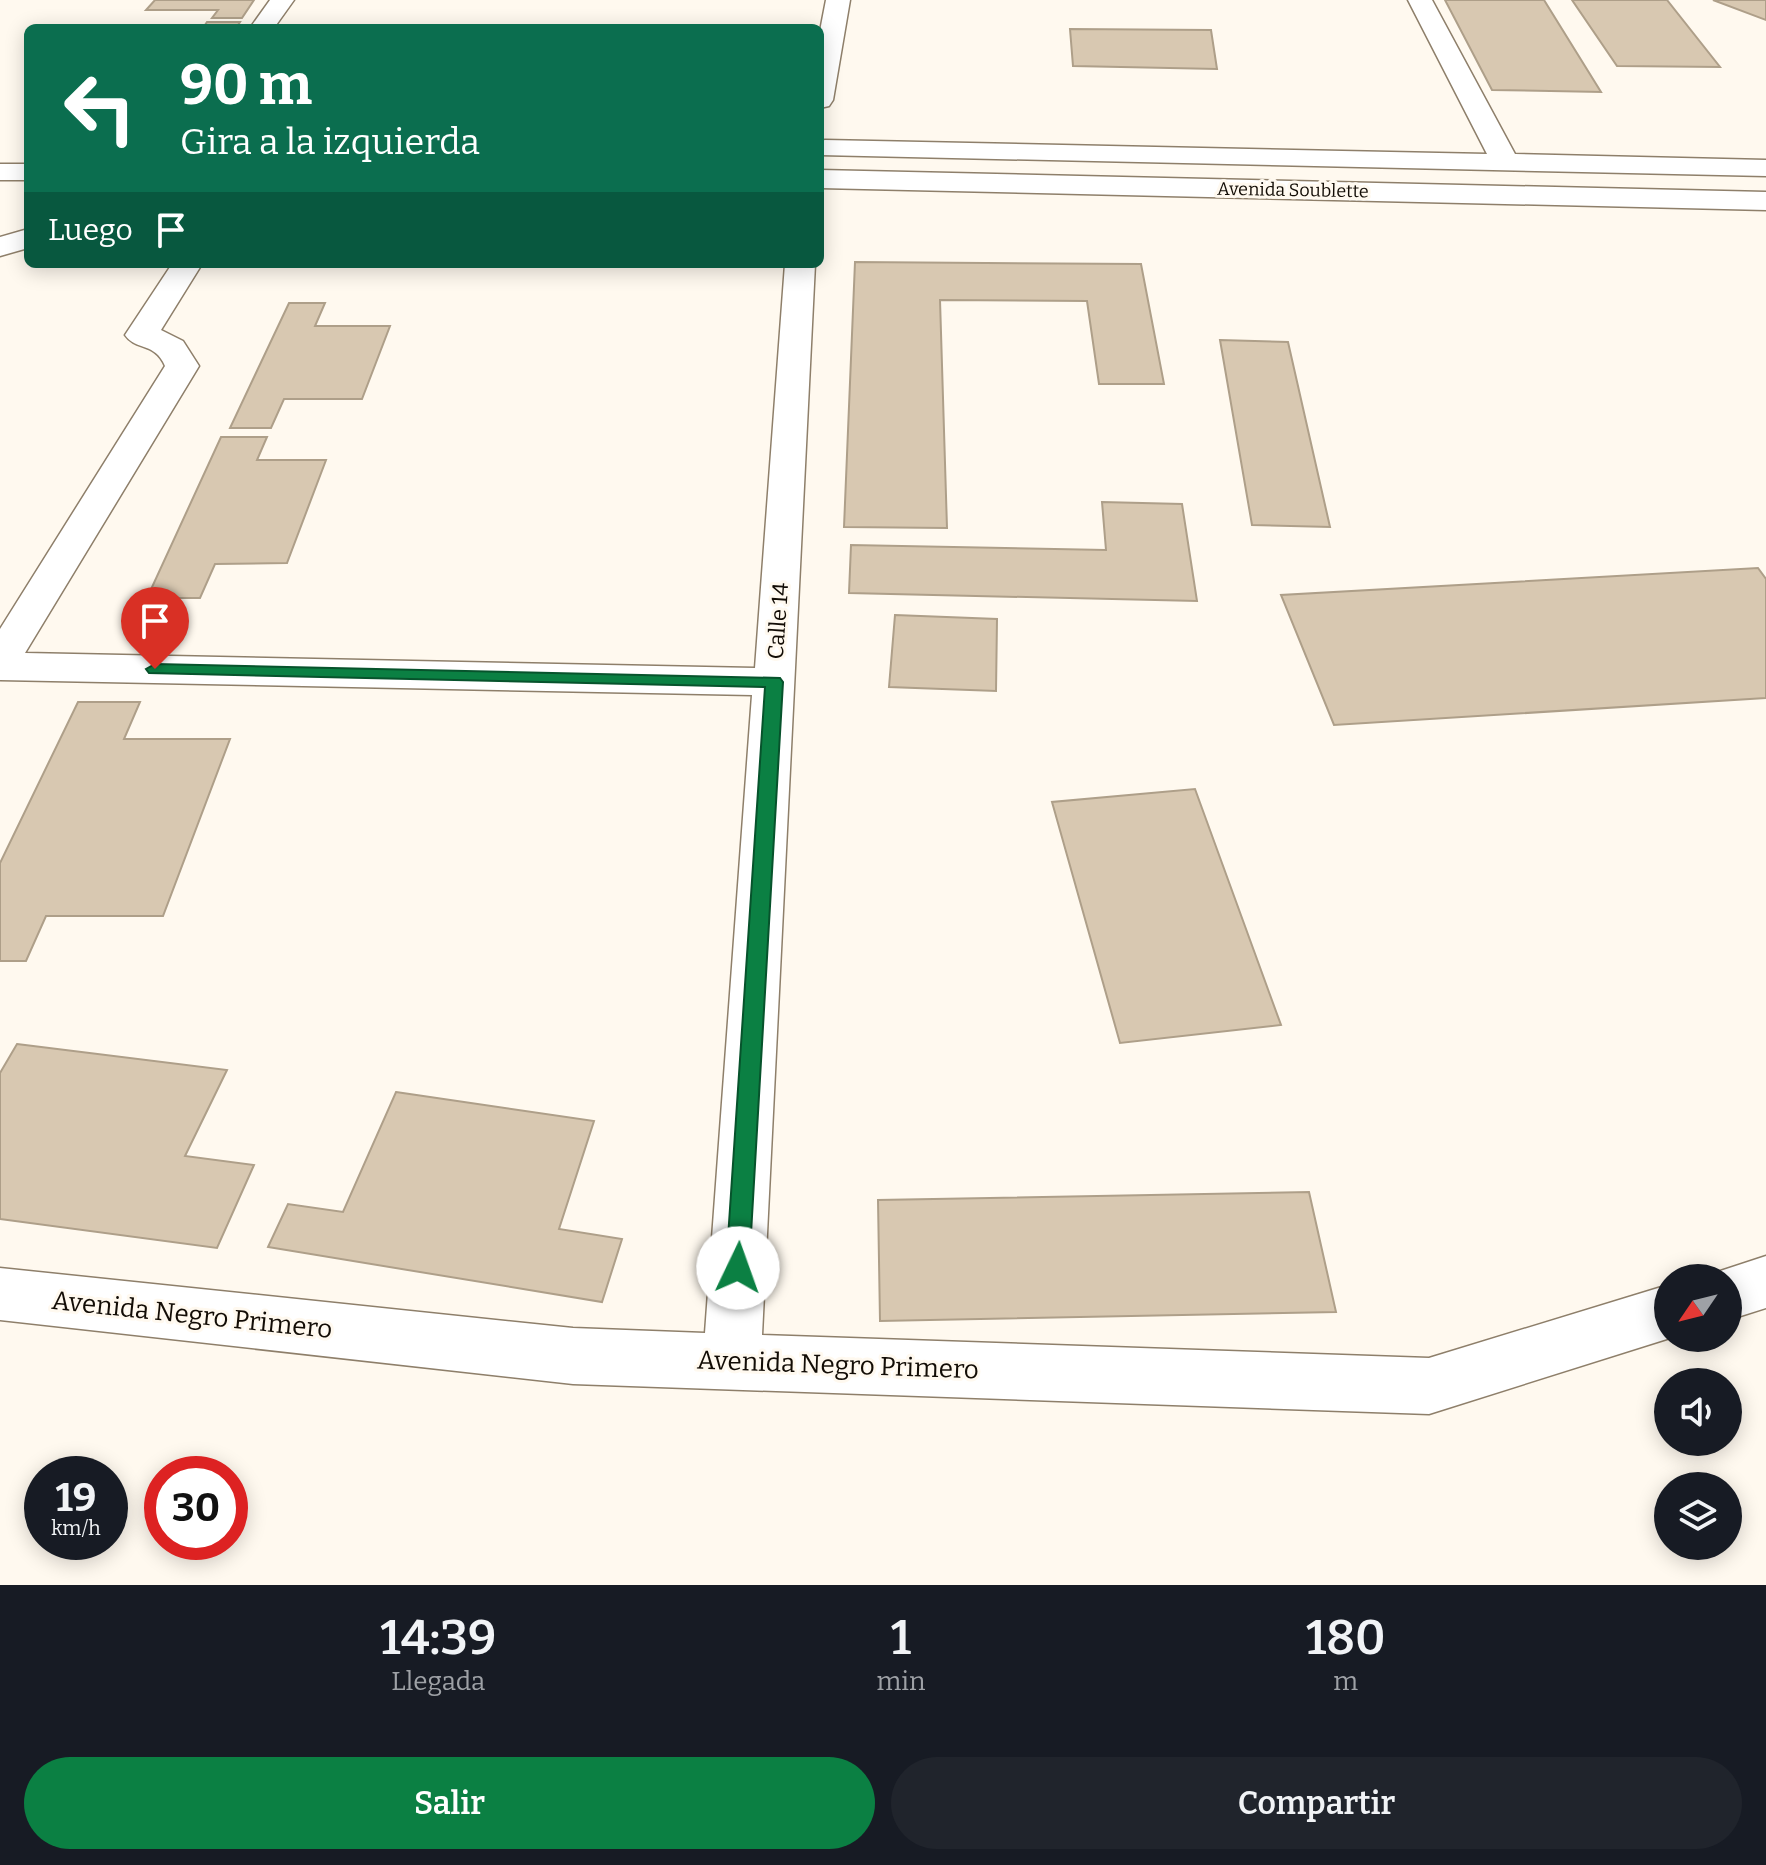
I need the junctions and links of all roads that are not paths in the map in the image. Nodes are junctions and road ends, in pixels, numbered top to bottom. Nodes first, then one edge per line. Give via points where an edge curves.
1 (282, 0) edge
2 (838, 0) edge
3 (1420, 0) edge
4 (265, 24) edge
5 (824, 78) edge
6 (824, 148) edge
7 (1506, 163) junction
8 (1766, 168) edge
9 (0, 172) edge
10 (24, 172) edge
11 (824, 179) edge
12 (1766, 201) edge
13 (24, 239) edge
14 (0, 247) edge
15 (184, 268) edge
16 (800, 268) edge
17 (0, 664) edge
18 (774, 682) junction
19 (1766, 1282) edge
20 (1742, 1290) edge
21 (0, 1294) edge
22 (1654, 1316) edge
23 (732, 1361) junction

1 - 4 street
2 - 5 street
3 - 7 street
6 - 7 street
7 - 8 street
9 - 10 street
11 - 12 street, Avenida Soublette
13 - 14 street
15 - 17 street via 141,335 161,338 176,350 182,366
16 - 18 street, Calle 14
17 - 18 street
18 - 23 street, Calle 14
19 - 20 street
21 - 23 street, Avenida Negro Primero via 573,1356
22 - 23 street, Avenida Negro Primero via 1429,1386

